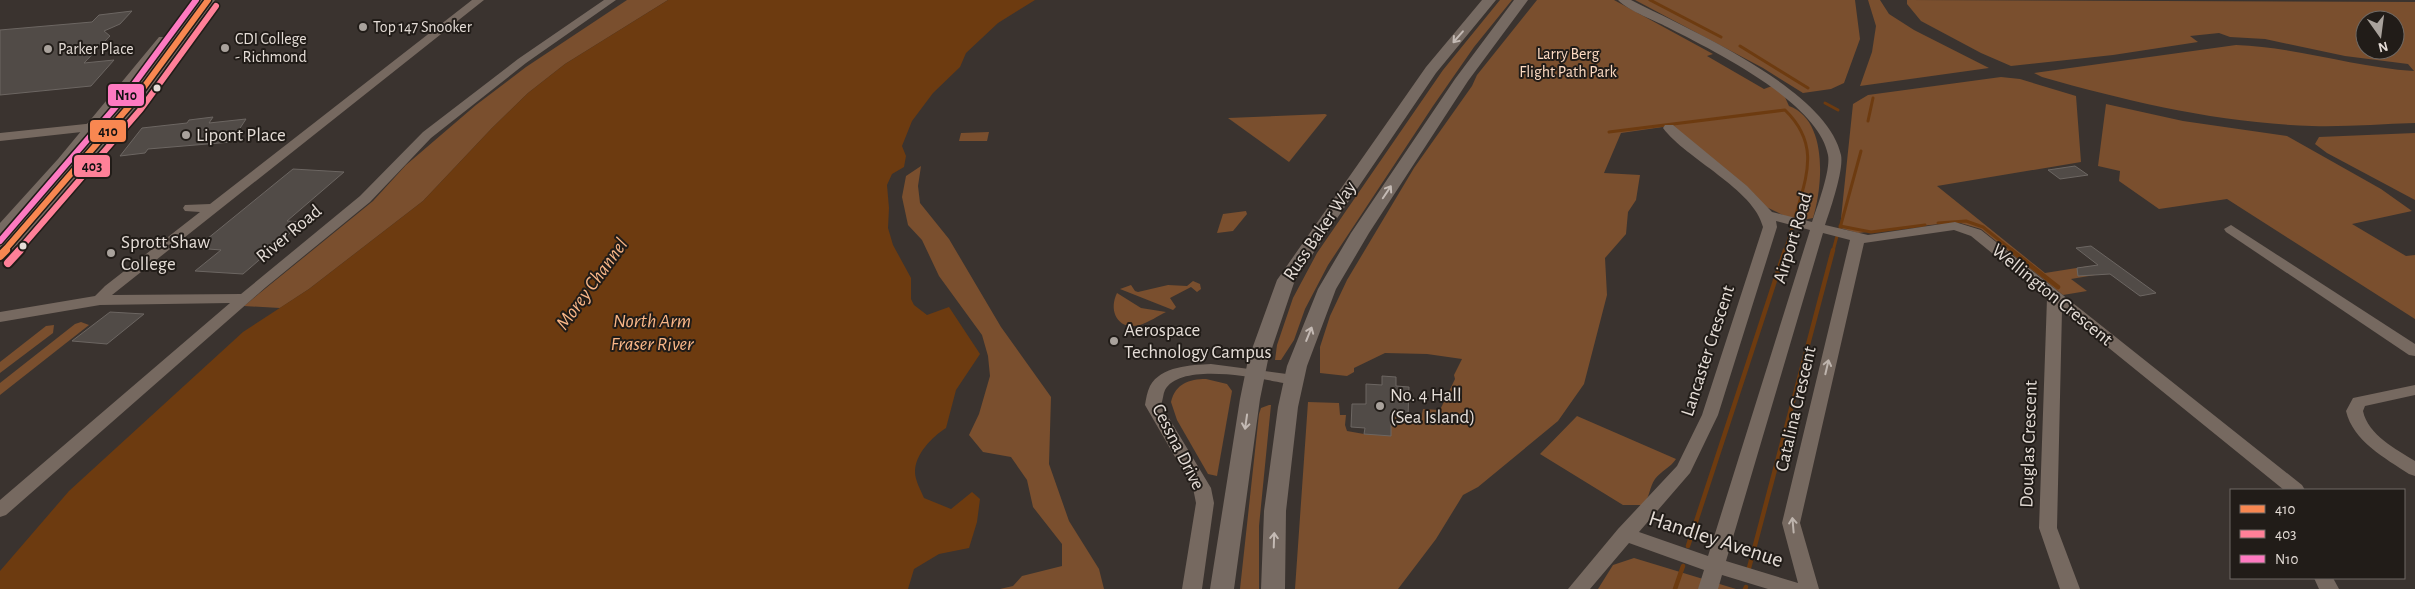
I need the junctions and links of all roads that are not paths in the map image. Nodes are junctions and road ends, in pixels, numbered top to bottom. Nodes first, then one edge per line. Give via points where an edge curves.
1 (195, 0) edge
2 (208, 0) edge
3 (479, 0) edge
4 (611, 0) edge
5 (1489, 0) edge
6 (1521, 0) edge
7 (1623, 0) edge
8 (114, 125) junction
9 (92, 127) junction
10 (1669, 128) dead end
11 (0, 137) edge
12 (190, 208) dead end
13 (213, 208) junction
14 (1767, 215) junction
15 (1817, 228) junction
16 (2230, 229) dead end
17 (0, 234) edge
18 (1858, 238) junction
19 (0, 256) edge
20 (105, 295) junction
21 (2055, 297) junction
22 (246, 298) junction
23 (0, 317) edge
24 (2415, 351) edge
25 (1255, 374) junction
26 (1294, 380) junction
27 (2415, 390) edge
28 (2415, 470) edge
29 (2295, 489) edge
30 (0, 510) edge
31 (1625, 534) junction
32 (1715, 566) junction
33 (1192, 589) edge
34 (1222, 589) edge
35 (1273, 589) edge
36 (1578, 589) edge
37 (1708, 589) edge
38 (1792, 589) edge
39 (1809, 589) edge
40 (2070, 589) edge

1 - 9 main road
2 - 8 main road
3 - 13 street
4 - 22 street, River Road via 522,61 427,135 365,199
5 -> 25 main road, Russ Baker Way via 1431,70 1286,280
26 -> 6 main road, Russ Baker Way via 1327,289 1360,233 1471,66
7 - 15 street, Airport Road via 1757,72 1811,113 1822,127 1835,156
8 - 9 street
8 - 19 main road
9 - 11 street
9 - 17 main road
10 - 14 street via 1742,189
12 - 13 street
13 - 20 street
14 - 15 street, Wellington Crescent
14 - 31 street, Lancaster Crescent via 1770,226 1710,415 1684,469
15 - 18 street, Wellington Crescent
15 - 32 street, Airport Road
16 - 24 street
18 - 21 street, Wellington Crescent via 1955,226 1966,229 1976,233
39 -> 18 street, Catalina Crescent via 1791,523
20 - 22 street
20 - 23 street
21 - 29 street, Wellington Crescent
21 - 40 street, Douglas Crescent via 2048,528
22 - 30 street, River Road
25 - 26 street, Cessna Drive
25 - 33 street, Cessna Drive via 1204,368 1185,370 1160,384 1153,395 1153,405 1202,488 1205,503
25 -> 34 main road, Russ Baker Way
35 -> 26 main road, Russ Baker Way via 1275,512
27 - 28 street via 2359,402 2354,414 2364,433
31 - 32 street, Handley Avenue
31 - 36 street, Lancaster Crescent
32 - 37 street, Airport Road
32 - 38 street, Handley Avenue

